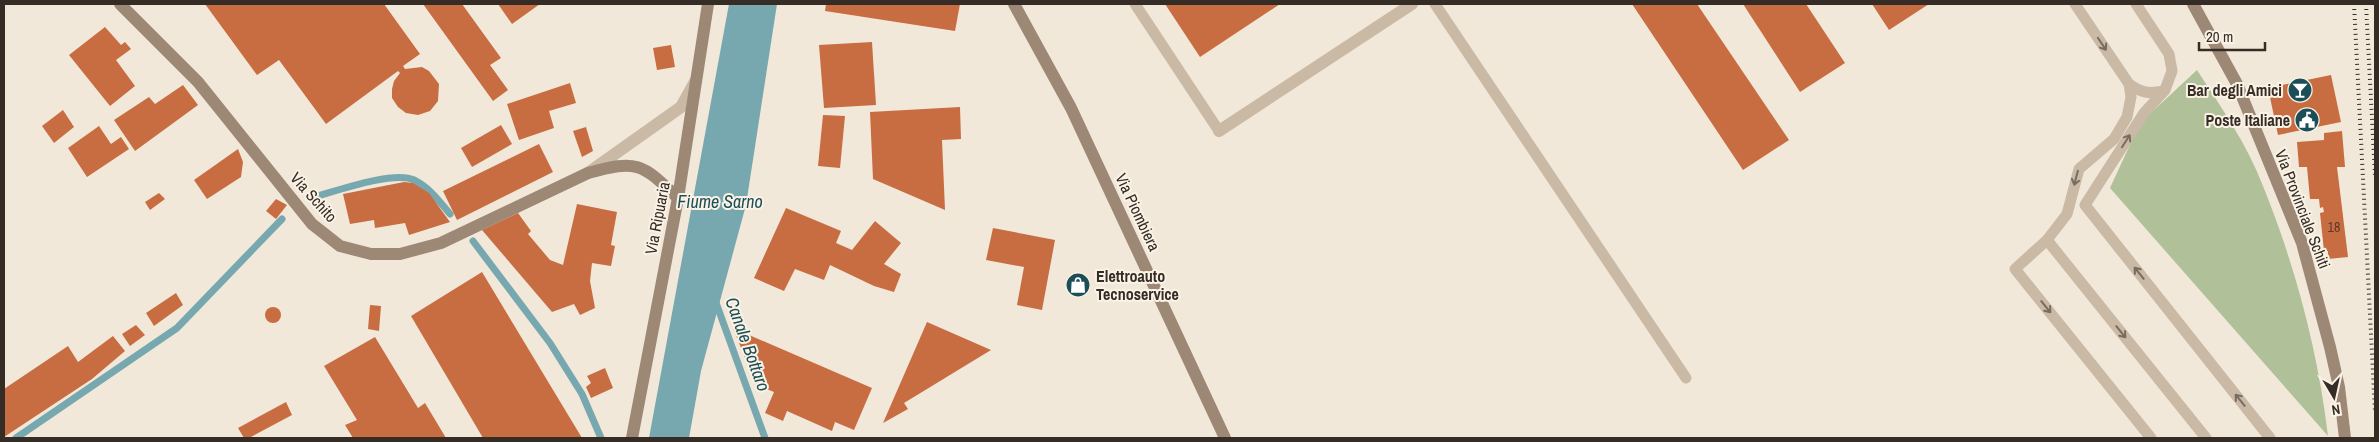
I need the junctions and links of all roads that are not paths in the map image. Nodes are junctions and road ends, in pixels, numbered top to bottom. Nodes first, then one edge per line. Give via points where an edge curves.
1 (120, 4) edge
2 (708, 4) edge
3 (1014, 4) edge
4 (1135, 4) edge
5 (1412, 4) edge
6 (1435, 4) edge
7 (2075, 4) edge
8 (2136, 4) edge
9 (2193, 4) edge
10 (696, 79) junction
11 (2129, 84) junction
12 (2164, 90) junction
13 (1219, 131) joint
14 (588, 173) junction
15 (678, 198) junction
16 (2046, 240) junction
17 (1686, 378) dead end
18 (632, 438) edge
19 (1225, 438) edge
20 (2151, 438) edge
21 (2206, 438) edge
22 (2270, 438) edge
23 (2345, 438) edge

1 - 14 street, Via Schito via 198,82 312,224 340,246 371,254 400,254 441,243
2 - 10 street, Via Ripuaria
3 - 19 street, Via Piombiera via 1072,108
4 - 13 lane
5 - 13 street
6 - 17 lane
7 -> 11 lane
8 - 12 lane via 2170,54 2172,71
9 - 23 street, Via Provinciale Schiti via 2237,84 2302,243 2339,386
10 - 14 street via 681,107
10 - 15 street, Via Ripuaria
11 - 12 lane via 2151,94
11 -> 16 lane via 2128,117 2114,139 2079,169 2067,214
22 -> 12 lane via 2084,204 2144,113
14 - 15 street, Via Schito via 612,166 637,166 651,172
15 - 18 street, Via Ripuaria
16 -> 20 lane via 2015,269
16 -> 21 lane

